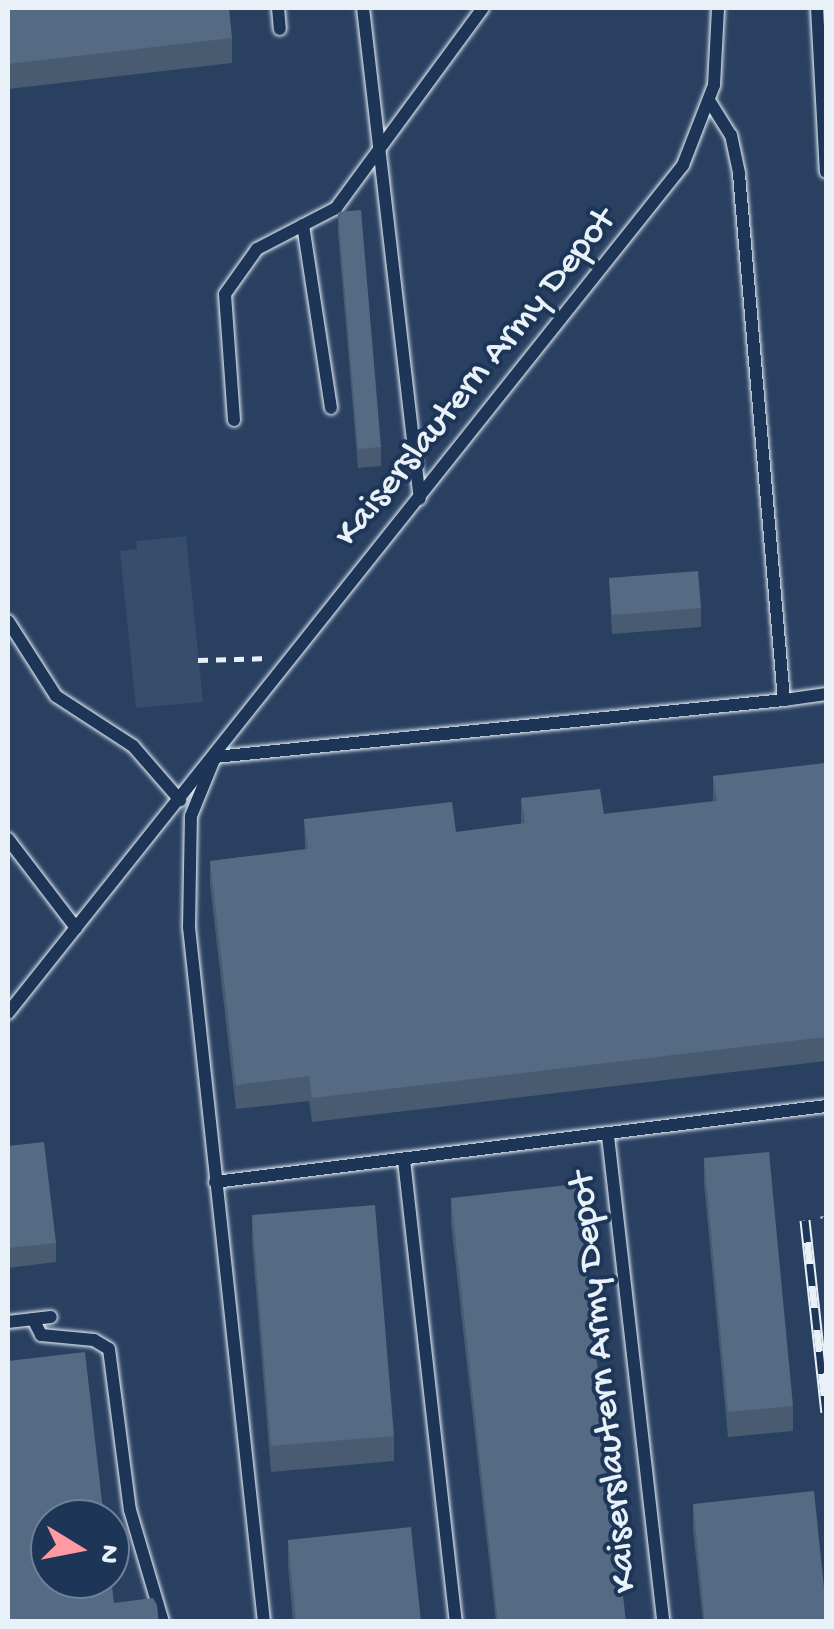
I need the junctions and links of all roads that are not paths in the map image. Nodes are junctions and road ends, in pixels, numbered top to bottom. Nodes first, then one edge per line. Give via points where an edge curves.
1 (278, 8) edge
2 (364, 8) edge
3 (482, 8) edge
4 (718, 8) edge
5 (817, 8) edge
6 (280, 29) dead end
7 (710, 102) junction
8 (380, 155) junction
9 (826, 172) edge
10 (303, 225) junction
11 (331, 408) dead end
12 (234, 420) dead end
13 (420, 498) junction
14 (8, 621) edge
15 (826, 694) edge
16 (784, 700) junction
17 (215, 758) junction
18 (180, 800) junction
19 (8, 839) edge
20 (76, 928) junction
21 (8, 1014) edge
22 (826, 1106) edge
23 (608, 1136) junction
24 (404, 1160) junction
25 (216, 1182) junction
26 (50, 1318) dead end
27 (33, 1319) junction
28 (8, 1322) edge
29 (163, 1622) edge
30 (264, 1622) edge
31 (456, 1622) edge
32 (663, 1622) edge

1 - 6 lane
2 - 8 lane
3 - 8 lane
4 - 7 lane, Kaiserslautern Army Depot
5 - 9 lane
7 - 13 lane, Kaiserslautern Army Depot via 668,187
7 - 16 lane via 731,135 739,174
8 - 10 lane via 336,208
8 - 13 lane
10 - 11 lane
10 - 12 lane via 257,249 225,294
13 - 17 lane, Kaiserslautern Army Depot
14 - 18 lane via 56,696 133,746
15 - 16 lane
16 - 17 lane
17 - 18 lane, Kaiserslautern Army Depot
17 - 25 lane, Kaiserslautern Army Depot via 191,816 189,926
18 - 20 lane, Kaiserslautern Army Depot
19 - 20 lane
20 - 21 lane, Kaiserslautern Army Depot
22 - 23 lane, Kaiserslautern Army Depot
23 - 24 lane, Kaiserslautern Army Depot
23 - 32 lane, Kaiserslautern Army Depot
24 - 25 lane, Kaiserslautern Army Depot
24 - 31 lane
25 - 30 lane, Kaiserslautern Army Depot
26 - 27 lane
27 - 28 lane
27 - 29 lane via 41,1335 94,1340 108,1349 130,1510

